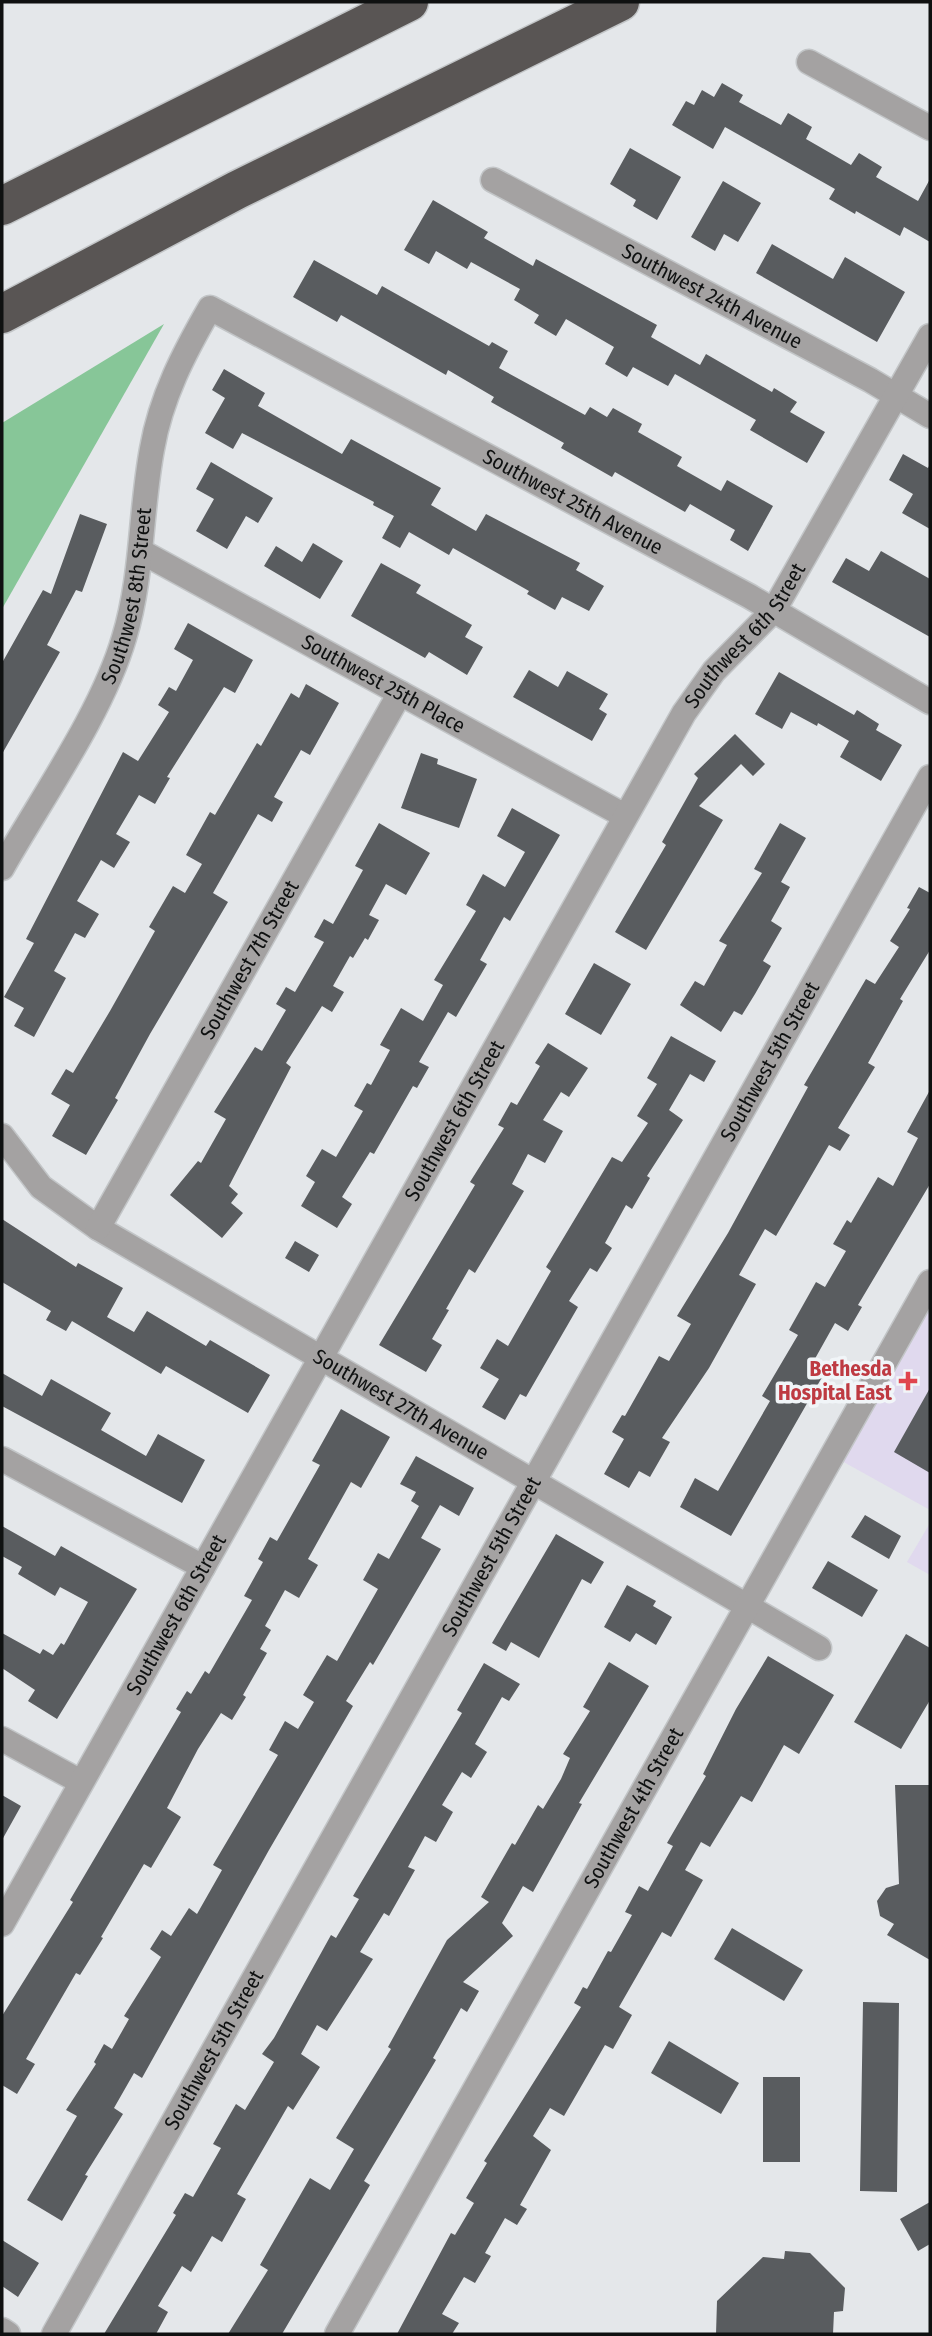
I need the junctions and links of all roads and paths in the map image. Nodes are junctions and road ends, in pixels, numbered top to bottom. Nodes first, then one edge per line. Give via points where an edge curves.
1 (408, 2) edge
2 (620, 2) edge
3 (808, 62) dead end
4 (930, 128) edge
5 (493, 180) dead end
6 (2, 206) edge
7 (210, 308) joint
8 (2, 314) edge
9 (930, 336) edge
10 (896, 396) junction
11 (930, 416) edge
12 (142, 552) junction
13 (774, 610) junction
14 (400, 693) junction
15 (930, 702) edge
16 (930, 777) edge
17 (625, 816) junction
18 (2, 868) edge
19 (2, 1136) edge
20 (98, 1228) junction
21 (930, 1282) edge
22 (320, 1355) junction
23 (2, 1459) edge
24 (535, 1480) junction
25 (203, 1567) junction
26 (748, 1606) junction
27 (819, 1648) dead end
28 (2, 1739) edge
29 (81, 1782) junction
30 (2, 1924) edge
31 (2, 2330) edge
32 (8, 2334) edge
33 (54, 2334) edge
34 (337, 2334) edge

1 - 6 highway
2 - 8 highway via 237,190
3 - 4 street
5 - 10 street, Southwest 24th Avenue
7 - 12 street, Southwest 8th Street via 181,359 164,402 148,478
7 - 13 street, Southwest 25th Avenue
9 - 10 street, Southwest 6th Street
10 - 11 street, Southwest 24th Avenue
10 - 13 street, Southwest 6th Street
12 - 14 street, Southwest 25th Place
12 - 18 street, Southwest 8th Street via 136,592 112,671
13 - 15 street, Southwest 25th Avenue
13 - 17 street, Southwest 6th Street via 714,671 684,713
14 - 17 street, Southwest 25th Place
14 - 20 street, Southwest 7th Street
16 - 24 street, Southwest 5th Street
17 - 22 street, Southwest 6th Street
19 - 20 street, Southwest 27th Avenue via 41,1186
20 - 22 street, Southwest 27th Avenue
21 - 26 street, Southwest 4th Street
22 - 24 street, Southwest 27th Avenue
22 - 25 street, Southwest 6th Street
23 - 25 street
24 - 26 street, Southwest 27th Avenue
24 - 33 street, Southwest 5th Street
25 - 29 street, Southwest 6th Street
26 - 27 street, Southwest 27th Avenue
26 - 34 street, Southwest 4th Street
28 - 29 street
29 - 30 street, Southwest 6th Street
31 - 32 street

